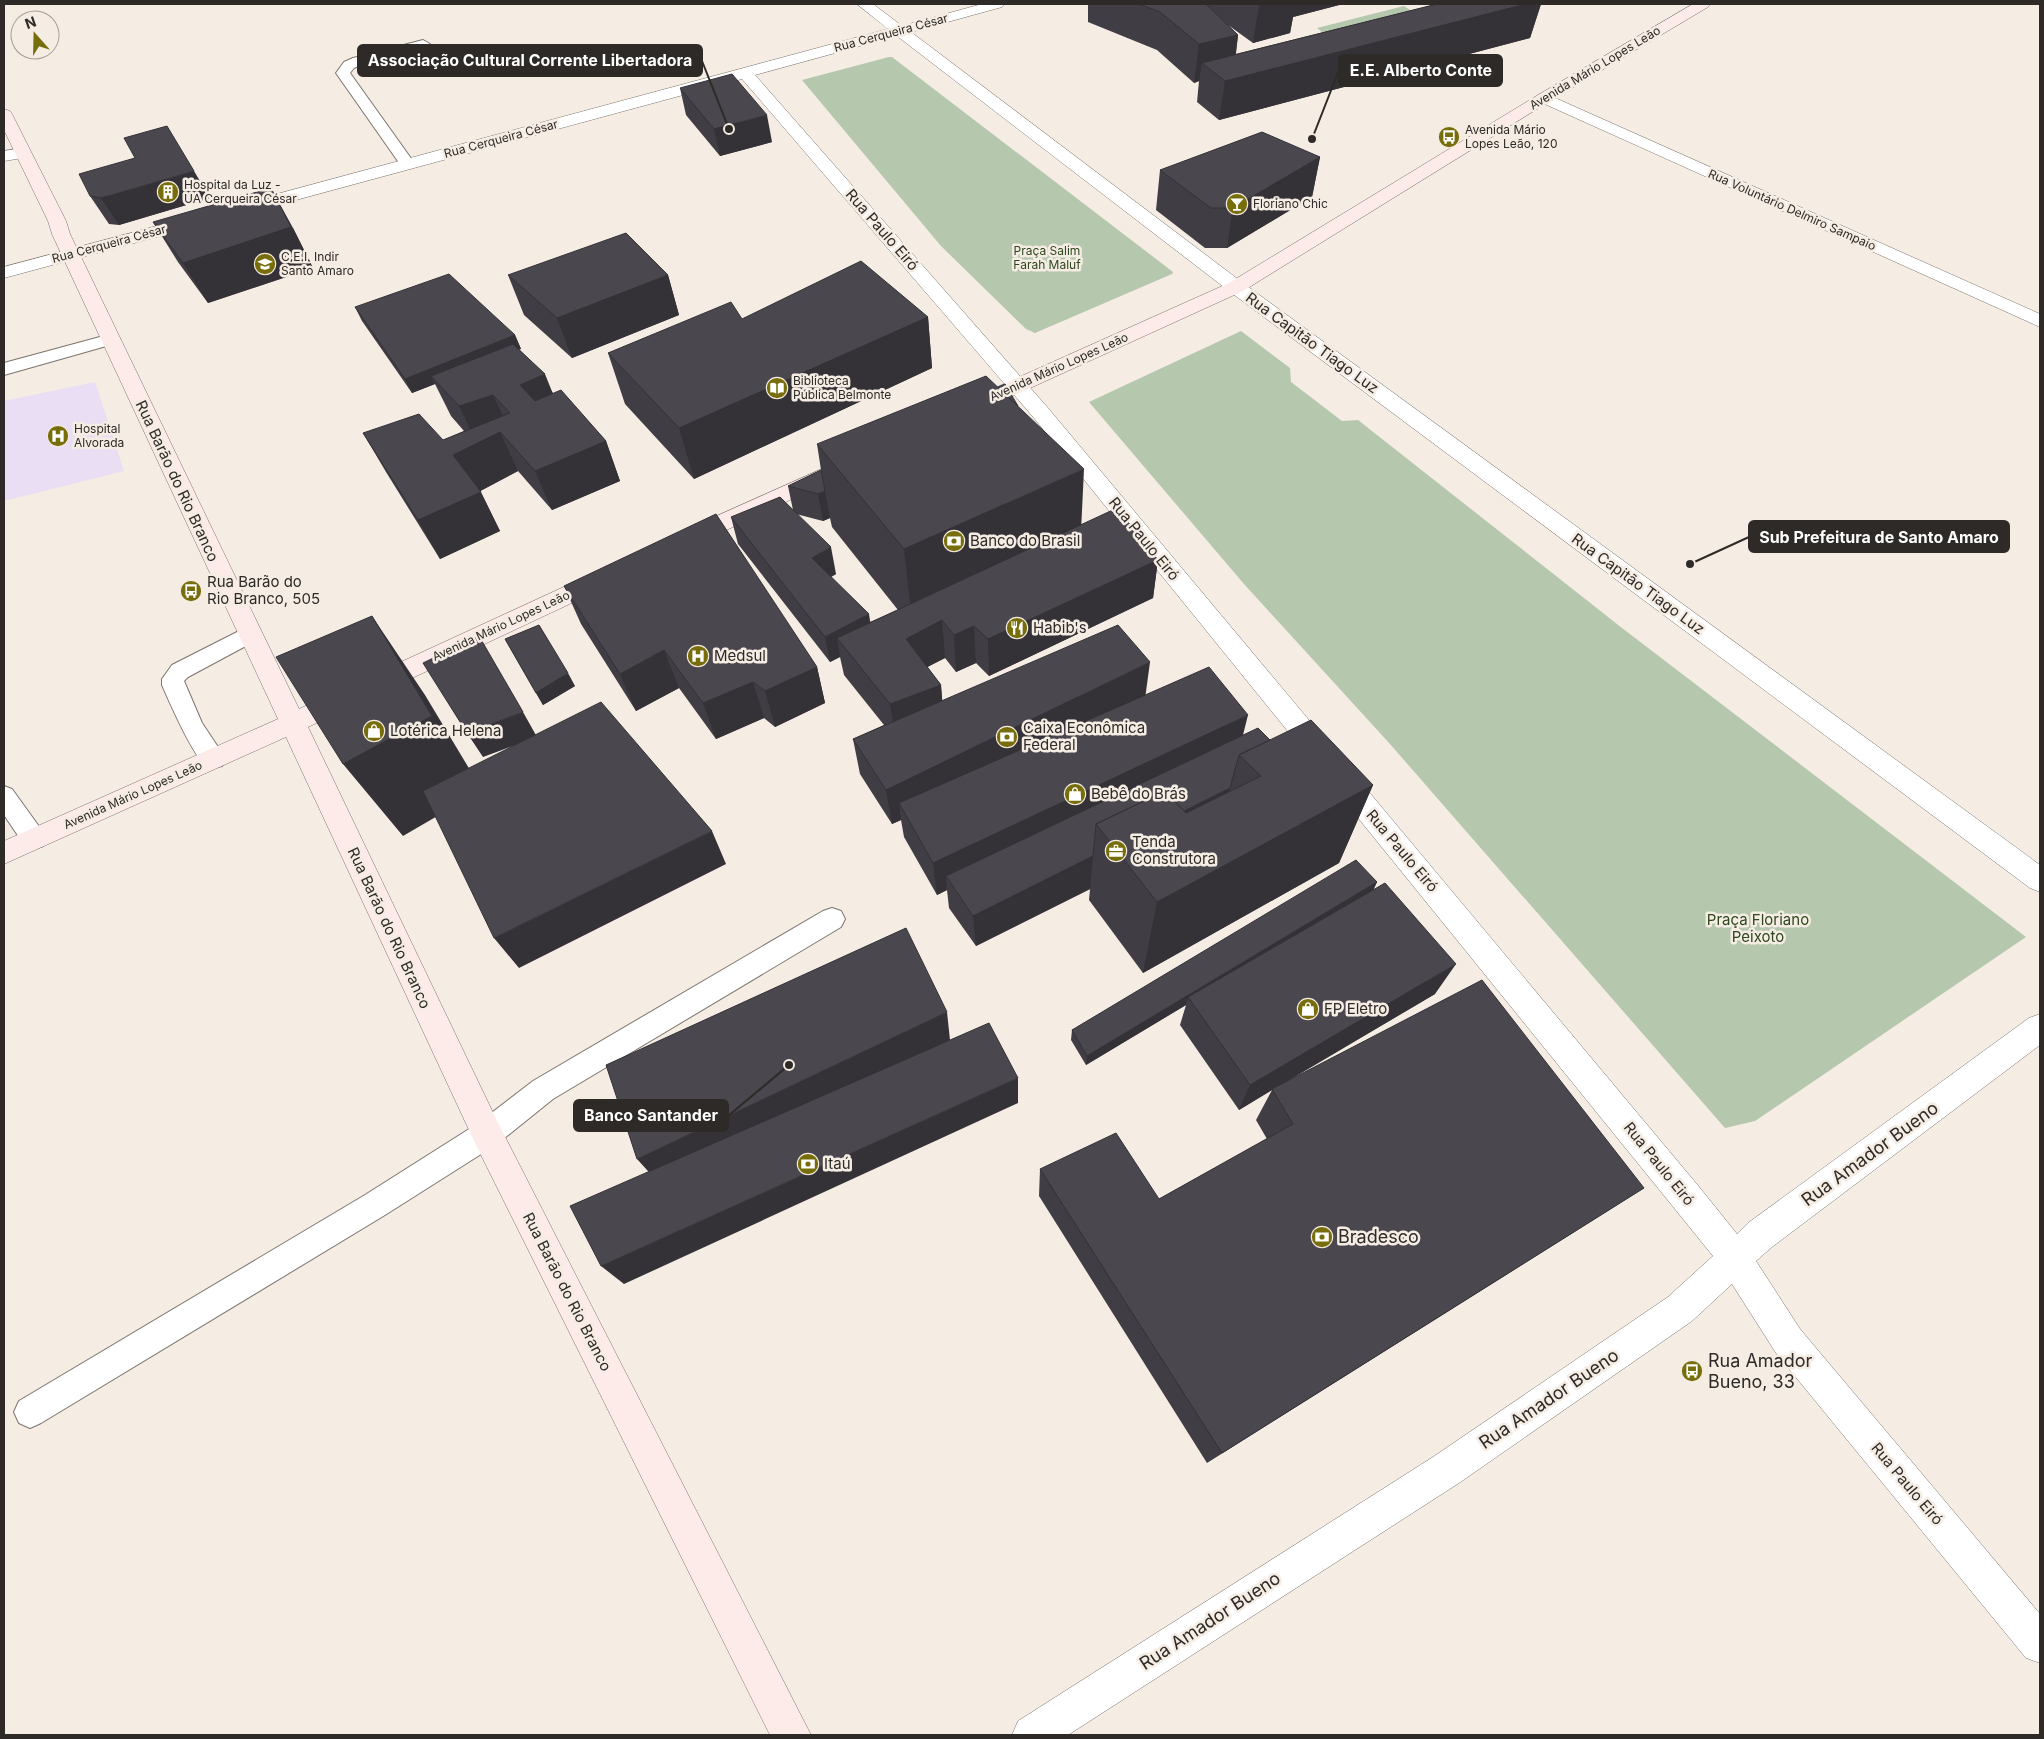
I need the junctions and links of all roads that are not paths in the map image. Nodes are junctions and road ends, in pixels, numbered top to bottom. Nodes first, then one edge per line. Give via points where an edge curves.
1 (864, 4) edge
2 (997, 4) edge
3 (1703, 4) edge
4 (899, 31) junction
5 (423, 44) dead end
6 (745, 73) junction
7 (1544, 98) junction
8 (4, 114) edge
9 (23, 153) junction
10 (4, 156) edge
11 (407, 164) junction
12 (71, 254) junction
13 (4, 273) edge
14 (1236, 287) junction
15 (2040, 321) edge
16 (110, 339) junction
17 (4, 369) edge
18 (1017, 386) junction
19 (954, 415) edge
20 (846, 465) edge
21 (666, 549) edge
22 (621, 570) edge
23 (249, 634) junction
24 (292, 723) junction
25 (214, 759) junction
26 (4, 796) edge
27 (34, 839) junction
28 (4, 853) edge
29 (2040, 880) edge
30 (832, 920) dead end
31 (2040, 1028) edge
32 (487, 1134) junction
33 (1735, 1258) junction
34 (30, 1412) dead end
35 (2040, 1644) edge
36 (790, 1735) edge
37 (1032, 1735) edge

1 - 4 street, Rua Capitão Tiago Luz
2 - 4 street, Rua Cerqueira César
3 - 7 street, Avenida Mário Lopes Leão
4 - 6 street, Rua Cerqueira César
4 - 14 street, Rua Capitão Tiago Luz
5 - 11 lane via 349,65 343,73
6 - 11 street, Rua Cerqueira César
6 - 18 street, Rua Paulo Eiró
7 - 14 street, Avenida Mário Lopes Leão
7 - 15 street, Rua Voluntário Delmiro Sampaio
8 - 9 street, Rua Barão do Rio Branco
9 - 10 street
9 - 12 street, Rua Barão do Rio Branco
11 - 12 street, Rua Cerqueira César
12 - 13 street, Rua Cerqueira César
12 - 16 street, Rua Barão do Rio Branco
14 - 18 street, Avenida Mário Lopes Leão
14 - 29 street, Rua Capitão Tiago Luz
16 - 17 lane
16 - 23 street, Rua Barão do Rio Branco
18 - 19 street, Avenida Mário Lopes Leão
18 - 33 street, Rua Paulo Eiró
20 - 21 street
22 - 24 street, Avenida Mário Lopes Leão
23 - 24 street, Rua Barão do Rio Branco
23 - 25 lane via 180,671 173,679 193,728
24 - 25 street, Avenida Mário Lopes Leão
24 - 32 street, Rua Barão do Rio Branco
25 - 27 street, Avenida Mário Lopes Leão
26 - 27 lane
27 - 28 street, Avenida Mário Lopes Leão
30 - 32 lane via 543,1090
31 - 33 street, Rua Amador Bueno via 1760,1235
32 - 34 lane
32 - 36 street, Rua Barão do Rio Branco
33 - 35 street, Rua Paulo Eiró via 1788,1342
33 - 37 street, Rua Amador Bueno via 1680,1309 1446,1470

